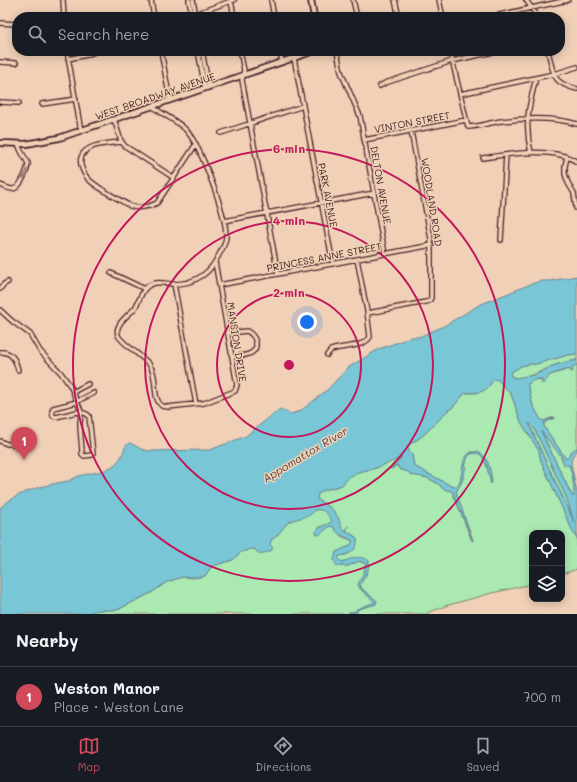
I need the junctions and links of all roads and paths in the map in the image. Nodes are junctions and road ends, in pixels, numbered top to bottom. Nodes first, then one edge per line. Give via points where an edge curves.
1 (63, 0) edge
2 (151, 0) edge
3 (189, 0) edge
4 (192, 0) edge
5 (232, 0) edge
6 (271, 0) edge
7 (311, 0) edge
8 (353, 0) edge
9 (395, 0) edge
10 (439, 0) edge
11 (526, 0) edge
12 (568, 0) edge
13 (532, 8) junction
14 (64, 12) edge
15 (153, 12) edge
16 (193, 12) edge
17 (194, 12) edge
18 (204, 12) edge
19 (233, 12) edge
20 (273, 12) edge
21 (313, 12) edge
22 (356, 12) edge
23 (398, 12) edge
24 (441, 12) edge
25 (513, 12) edge
26 (535, 12) edge
27 (0, 23) edge
28 (12, 24) edge
29 (68, 56) edge
30 (82, 56) edge
31 (162, 56) edge
32 (199, 56) edge
33 (203, 56) edge
34 (241, 56) edge
35 (281, 56) edge
36 (300, 56) edge
37 (338, 56) edge
38 (451, 56) edge
39 (475, 56) edge
40 (549, 56) edge
41 (294, 58) junction
42 (68, 59) junction
43 (452, 61) junction
44 (0, 62) edge
45 (282, 62) junction
46 (16, 63) dead end
47 (577, 67) edge
48 (554, 74) junction
49 (242, 75) junction
50 (536, 78) junction
51 (380, 86) dead end
52 (207, 87) junction
53 (577, 89) edge
54 (460, 94) junction
55 (76, 99) junction
56 (170, 100) junction
57 (0, 102) edge
58 (19, 103) dead end
59 (42, 104) dead end
60 (152, 106) junction
61 (303, 106) junction
62 (114, 119) junction
63 (527, 119) junction
64 (466, 120) junction
65 (250, 123) junction
66 (577, 124) edge
67 (81, 131) junction
68 (411, 131) junction
69 (221, 133) dead end
70 (364, 140) junction
71 (122, 142) junction
72 (0, 143) edge
73 (18, 144) junction
74 (196, 144) junction
75 (531, 153) junction
76 (506, 155) junction
77 (568, 157) junction
78 (483, 158) dead end
79 (577, 162) edge
80 (174, 178) junction
81 (0, 185) edge
82 (374, 193) junction
83 (321, 203) junction
84 (576, 208) edge
85 (267, 213) junction
86 (224, 221) junction
87 (501, 240) dead end
88 (432, 245) junction
89 (385, 254) junction
90 (357, 259) junction
91 (215, 262) junction
92 (333, 264) junction
93 (111, 274) dead end
94 (278, 274) junction
95 (8, 282) dead end
96 (174, 284) junction
97 (219, 285) junction
98 (0, 289) edge
99 (145, 289) junction
100 (0, 310) edge
101 (368, 313) junction
102 (228, 333) junction
103 (0, 352) edge
104 (327, 355) dead end
105 (232, 357) junction
106 (18, 370) dead end
107 (88, 384) dead end
108 (73, 392) junction
109 (94, 393) dead end
110 (78, 401) junction
111 (196, 404) junction
112 (81, 413) junction
113 (0, 441) edge
114 (21, 444) dead end

1 - 14 street
2 - 15 street
3 - 16 street
4 - 17 street
5 - 18 street
5 - 19 street
6 - 20 street
7 - 21 main road
8 - 22 street
9 - 23 street
10 - 24 street
11 - 13 street
12 - 13 street
13 - 25 street
13 - 26 street
27 - 28 street
29 - 42 street
30 - 42 street
31 - 56 street
32 - 52 street
33 - 52 street
34 - 49 street via 244,70
35 - 45 street
36 - 41 main road, WEST BROADWAY AVENUE
37 - 70 street, DELTON AVENUE via 341,72 358,109
38 - 43 street
39 - 43 street
40 - 48 street
41 - 45 main road, WEST BROADWAY AVENUE
41 - 61 street, PARK AVENUE
42 - 55 street
43 - 51 street
43 - 54 street
44 - 46 street
45 - 49 main road, WEST BROADWAY AVENUE
47 - 48 street
48 - 50 street
48 - 53 street via 562,84
49 - 52 main road, WEST BROADWAY AVENUE
49 - 65 street
50 - 54 street
50 - 63 street
52 - 56 main road, WEST BROADWAY AVENUE
54 - 64 street
55 - 59 street
55 - 67 street
56 - 60 main road, WEST BROADWAY AVENUE
57 - 58 street
60 - 62 main road, WEST BROADWAY AVENUE
60 - 74 street via 185,129
61 - 65 street
61 - 83 street, PARK AVENUE
62 - 67 main road, WEST BROADWAY AVENUE
62 - 71 street
63 - 64 street, VINTON STREET via 470,127
63 - 66 street, VINTON STREET via 558,120
63 - 75 street
64 - 68 street, VINTON STREET
65 - 69 street
65 - 85 street
67 - 73 main road, WEST BROADWAY AVENUE via 51,140
68 - 70 street, VINTON STREET
68 - 88 street, WOODLAND ROAD
70 - 82 street, DELTON AVENUE
71 - 80 street
71 - 80 street via 98,145 86,151 81,164 88,179 130,206 138,208 157,203
72 - 73 main road, WEST BROADWAY AVENUE
73 -> 81 street via 28,163 26,173 15,189
74 - 80 street
74 - 86 street via 214,186
75 - 76 street
75 - 77 street
76 - 78 street
76 - 87 street
77 - 79 street
77 - 84 street via 565,174 574,193
82 - 83 street
82 - 89 street, DELTON AVENUE
83 - 85 street
83 - 92 street, PARK AVENUE
85 - 86 street
85 - 94 street
86 - 91 street via 226,241
88 - 89 street, PRINCESS ANNE STREET
88 - 101 street, WOODLAND ROAD via 430,300
89 - 90 street, PRINCESS ANNE STREET
90 - 92 street, PRINCESS ANNE STREET
90 - 101 street
91 - 96 street via 197,279
91 - 97 street, MANSION DRIVE
92 - 94 street, PRINCESS ANNE STREET
93 - 99 street
94 - 97 street, PRINCESS ANNE STREET
95 - 98 street
96 - 99 street via 154,283
96 - 111 street
97 - 102 street, MANSION DRIVE
99 - 111 street, MANSION DRIVE via 121,323 118,337 153,369 157,400 160,404 168,407
100 - 108 street via 30,334
101 - 104 street via 369,340 362,345 331,350
102 - 105 street, MANSION DRIVE
102 - 105 street via 247,331 256,342 250,353
103 - 106 street via 10,354
105 - 111 street, MANSION DRIVE via 236,389 222,397
107 - 108 street
108 - 110 street
109 - 110 street
110 - 112 street
110 - 112 street via 53,408 52,411 56,417
112 - 112 street via 89,416 92,455 82,454
113 - 114 street

